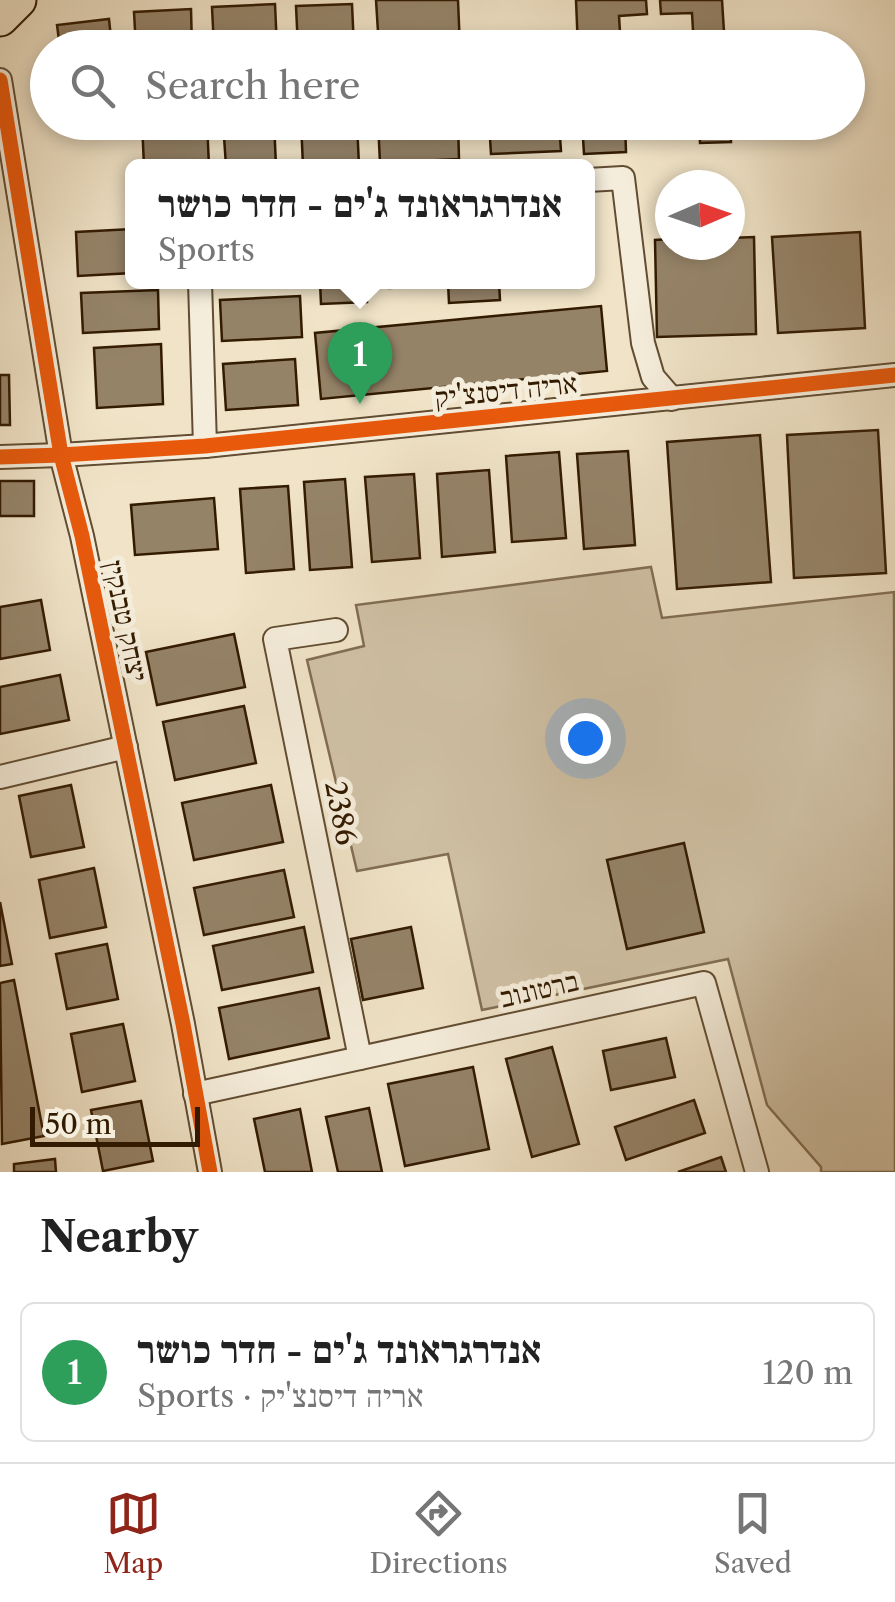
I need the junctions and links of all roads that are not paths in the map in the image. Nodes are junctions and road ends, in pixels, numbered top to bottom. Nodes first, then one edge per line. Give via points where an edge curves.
1 (18, 0) edge
2 (0, 18) edge
3 (0, 80) edge
4 (595, 180) edge
5 (200, 289) edge
6 (895, 375) edge
7 (672, 399) junction
8 (205, 446) junction
9 (61, 455) junction
10 (0, 456) edge
11 (336, 630) dead end
12 (126, 746) junction
13 (0, 777) edge
14 (360, 1058) junction
15 (196, 1094) junction
16 (210, 1172) edge
17 (757, 1172) edge

1 - 2 main road
3 - 9 street, יצחק טבנקין
4 - 7 street via 623,178 643,343 653,377
5 - 8 street
6 - 7 street, אריה דיסנצ'יק
7 - 8 street, אריה דיסנצ'יק
8 - 9 street, אריה דיסנצ'יק
9 - 10 street, אריה דיסנצ'יק
9 - 12 street, יצחק טבנקין
11 - 14 street, 2386 via 275,640
12 - 13 street
12 - 15 street, יצחק טבנקין
14 - 15 street, ברטונוב
14 - 17 street, ברטונוב via 704,983
15 - 16 street, יצחק טבנקין

